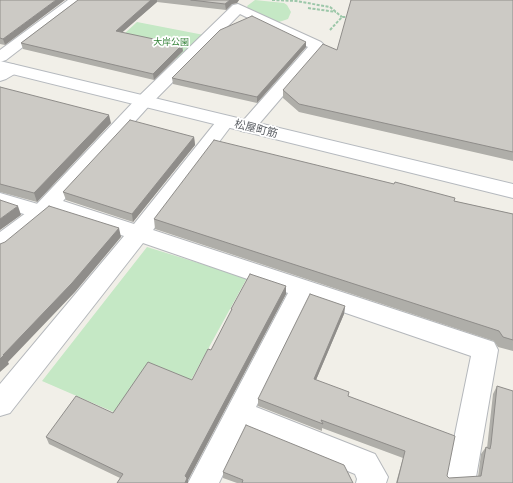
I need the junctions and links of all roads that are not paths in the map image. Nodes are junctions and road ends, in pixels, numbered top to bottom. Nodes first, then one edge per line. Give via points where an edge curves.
1 (77, 0) edge
2 (3, 67) edge
3 (143, 102) junction
4 (225, 122) junction
5 (247, 127) junction
6 (513, 191) edge
7 (0, 200) edge
8 (44, 208) junction
9 (138, 232) junction
10 (0, 244) edge
11 (302, 288) junction
12 (0, 404) edge
13 (239, 413) junction
14 (203, 483) edge
15 (371, 483) edge
16 (460, 483) edge

1 - 2 street
2 - 3 street, 松屋町筋
3 - 4 street, 松屋町筋
3 - 5 street via 238,8 316,45
3 - 8 street
4 - 5 street, 松屋町筋
4 - 9 street
5 - 6 street, 松屋町筋
7 - 8 street
8 - 9 street
8 - 10 street
9 - 11 street
9 - 12 street
11 - 13 street
11 - 16 street via 485,350
13 - 14 street
13 - 15 street via 364,464 373,476

